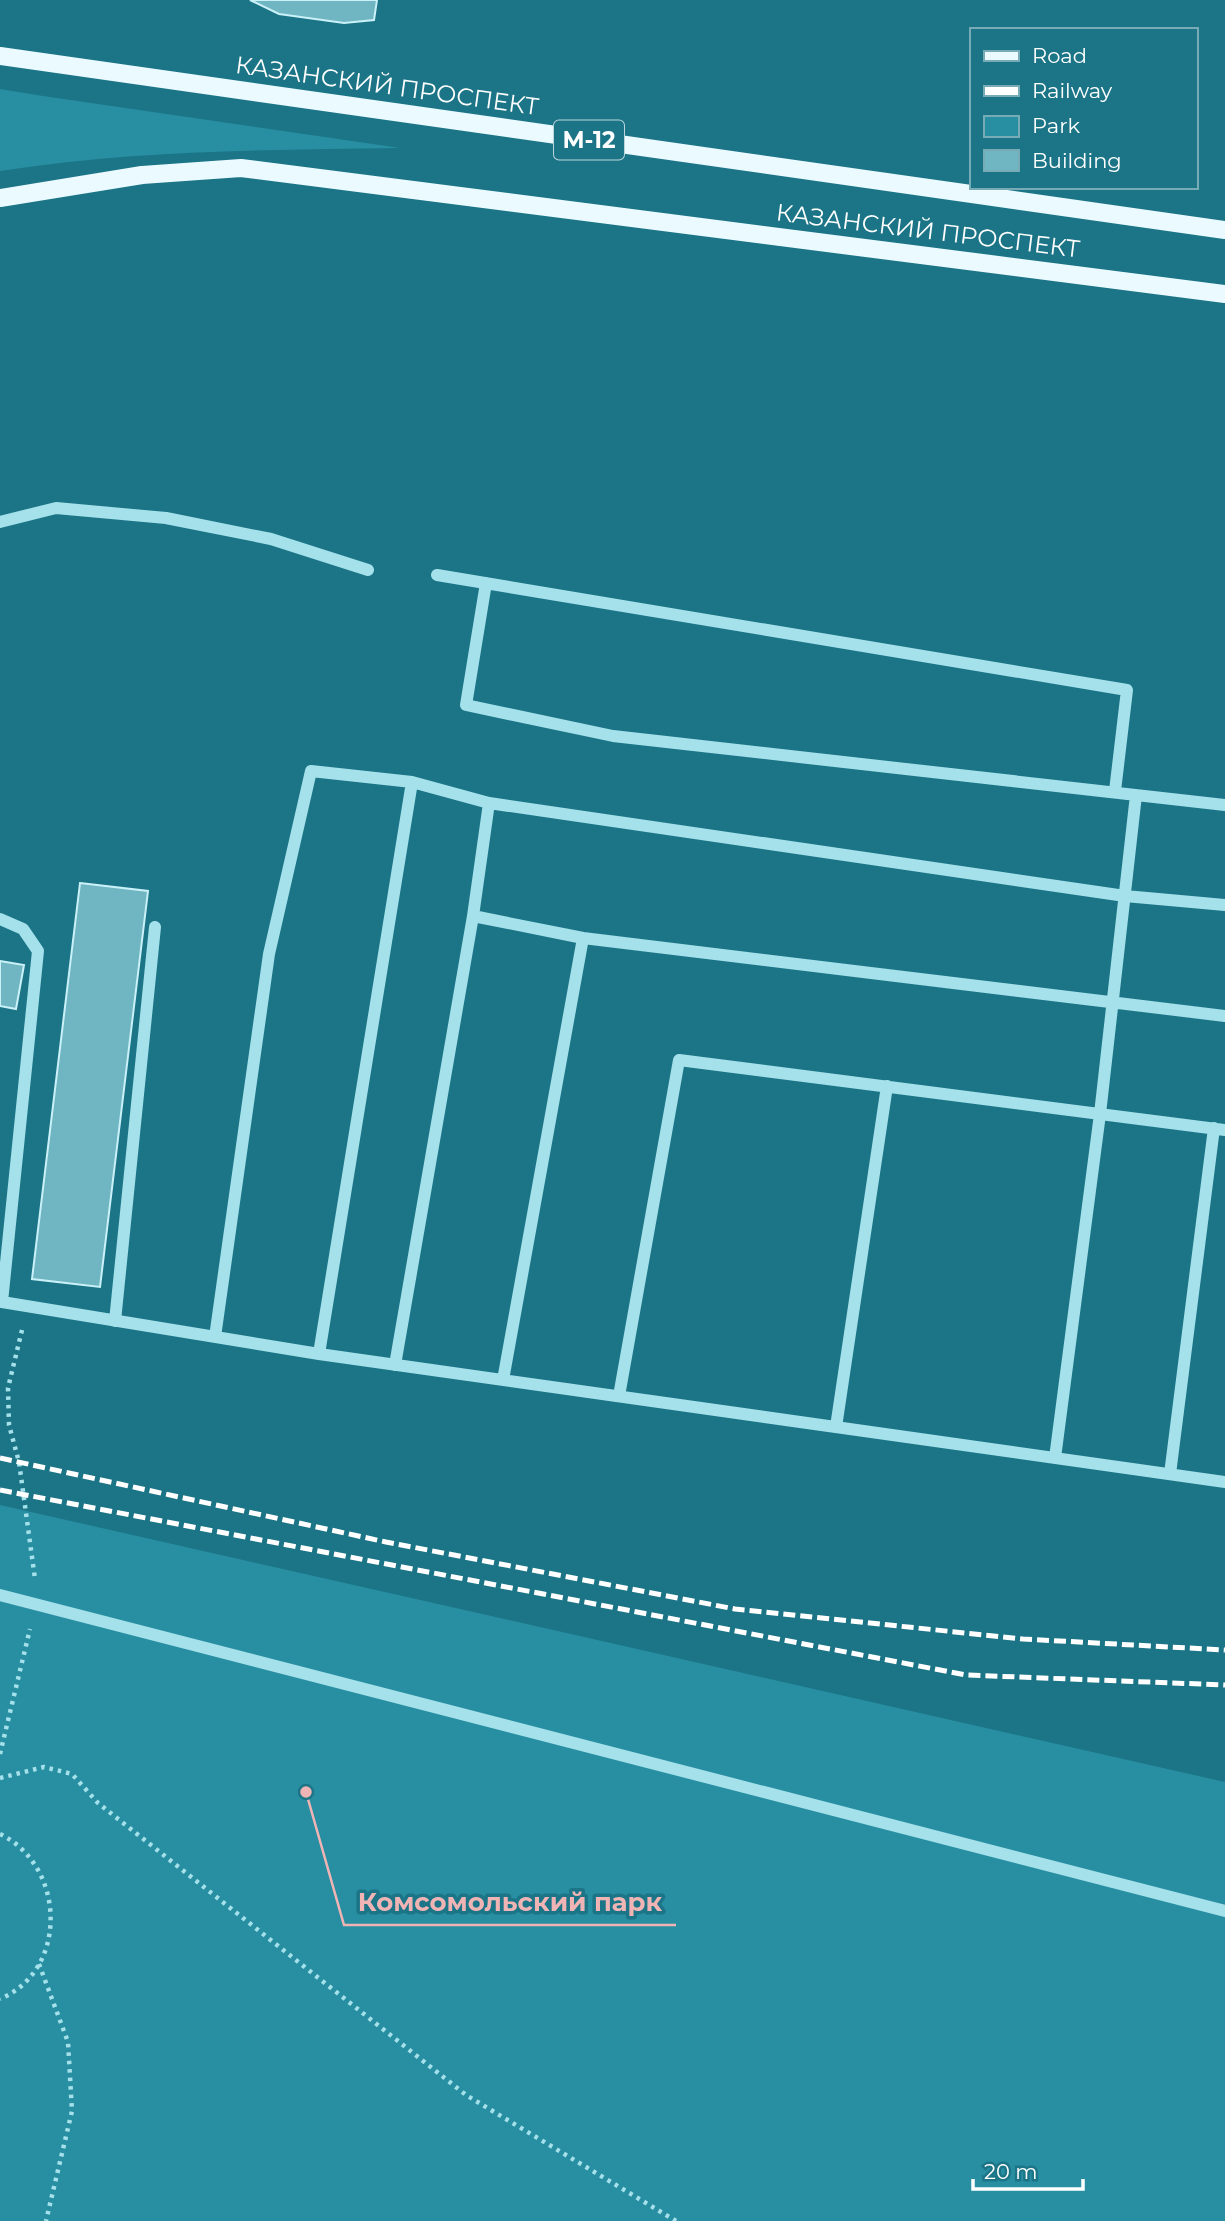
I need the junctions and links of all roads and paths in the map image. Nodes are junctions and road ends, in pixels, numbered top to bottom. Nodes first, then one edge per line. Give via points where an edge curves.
1 (0, 56) edge
2 (0, 198) edge
3 (1225, 230) edge
4 (1225, 294) edge
5 (0, 522) edge
6 (368, 570) dead end
7 (437, 575) dead end
8 (486, 583) junction
9 (412, 782) junction
10 (1115, 790) junction
11 (1136, 795) junction
12 (489, 803) junction
13 (1225, 805) edge
14 (1125, 896) junction
15 (1225, 905) edge
16 (473, 916) junction
17 (0, 919) edge
18 (155, 927) dead end
19 (583, 938) junction
20 (1113, 1003) junction
21 (1225, 1016) edge
22 (887, 1086) junction
23 (1100, 1114) junction
24 (1219, 1129) edge
25 (27, 1307) junction
26 (115, 1321) junction
27 (215, 1337) junction
28 (319, 1354) junction
29 (395, 1365) junction
30 (503, 1380) junction
31 (619, 1396) junction
32 (836, 1427) junction
33 (1055, 1458) junction
34 (1170, 1474) junction
35 (1225, 1482) edge
36 (0, 1595) edge
37 (37, 1603) junction
38 (0, 1754) edge
39 (0, 1778) edge
40 (0, 1834) edge
41 (1225, 1911) edge
42 (40, 1964) junction
43 (0, 1999) edge
44 (46, 2221) edge
45 (676, 2221) edge

1 - 3 main road, КАЗАНСКИЙ ПРОСПЕКТ / М-12
2 - 4 main road, КАЗАНСКИЙ ПРОСПЕКТ via 142,175 241,168
5 - 6 lane via 56,508 166,517 271,539
7 - 8 lane
8 - 10 lane via 1127,690
8 - 10 lane via 466,705 613,736
9 - 12 lane
9 - 27 lane via 311,771 269,954
9 - 28 lane
10 - 11 lane
11 - 13 lane
11 - 14 lane
12 - 14 lane
12 - 16 lane
14 - 15 lane
14 - 20 lane
16 - 19 lane
16 - 29 lane
17 - 25 lane via 23,929 38,951 2,1303
18 - 26 lane
19 - 20 lane
19 - 30 lane
20 - 21 lane
20 - 23 lane
22 - 23 lane
22 - 31 lane via 679,1060
22 - 32 lane
23 - 24 lane
23 - 33 lane
24 - 34 lane
25 - 26 lane
25 - 37 path via 8,1388 9,1425 19,1462
26 - 27 lane
27 - 28 lane
28 - 29 lane
29 - 30 lane
30 - 31 lane
31 - 32 lane
32 - 33 lane
33 - 34 lane
34 - 35 lane
36 - 37 lane
37 - 38 path
37 - 41 lane
39 - 45 path via 44,1767 72,1774 98,1802 466,2095
40 - 42 path via 36,1864 50,1896 51,1929
42 - 43 path via 16,1992
42 - 44 path via 68,2042 72,2111

